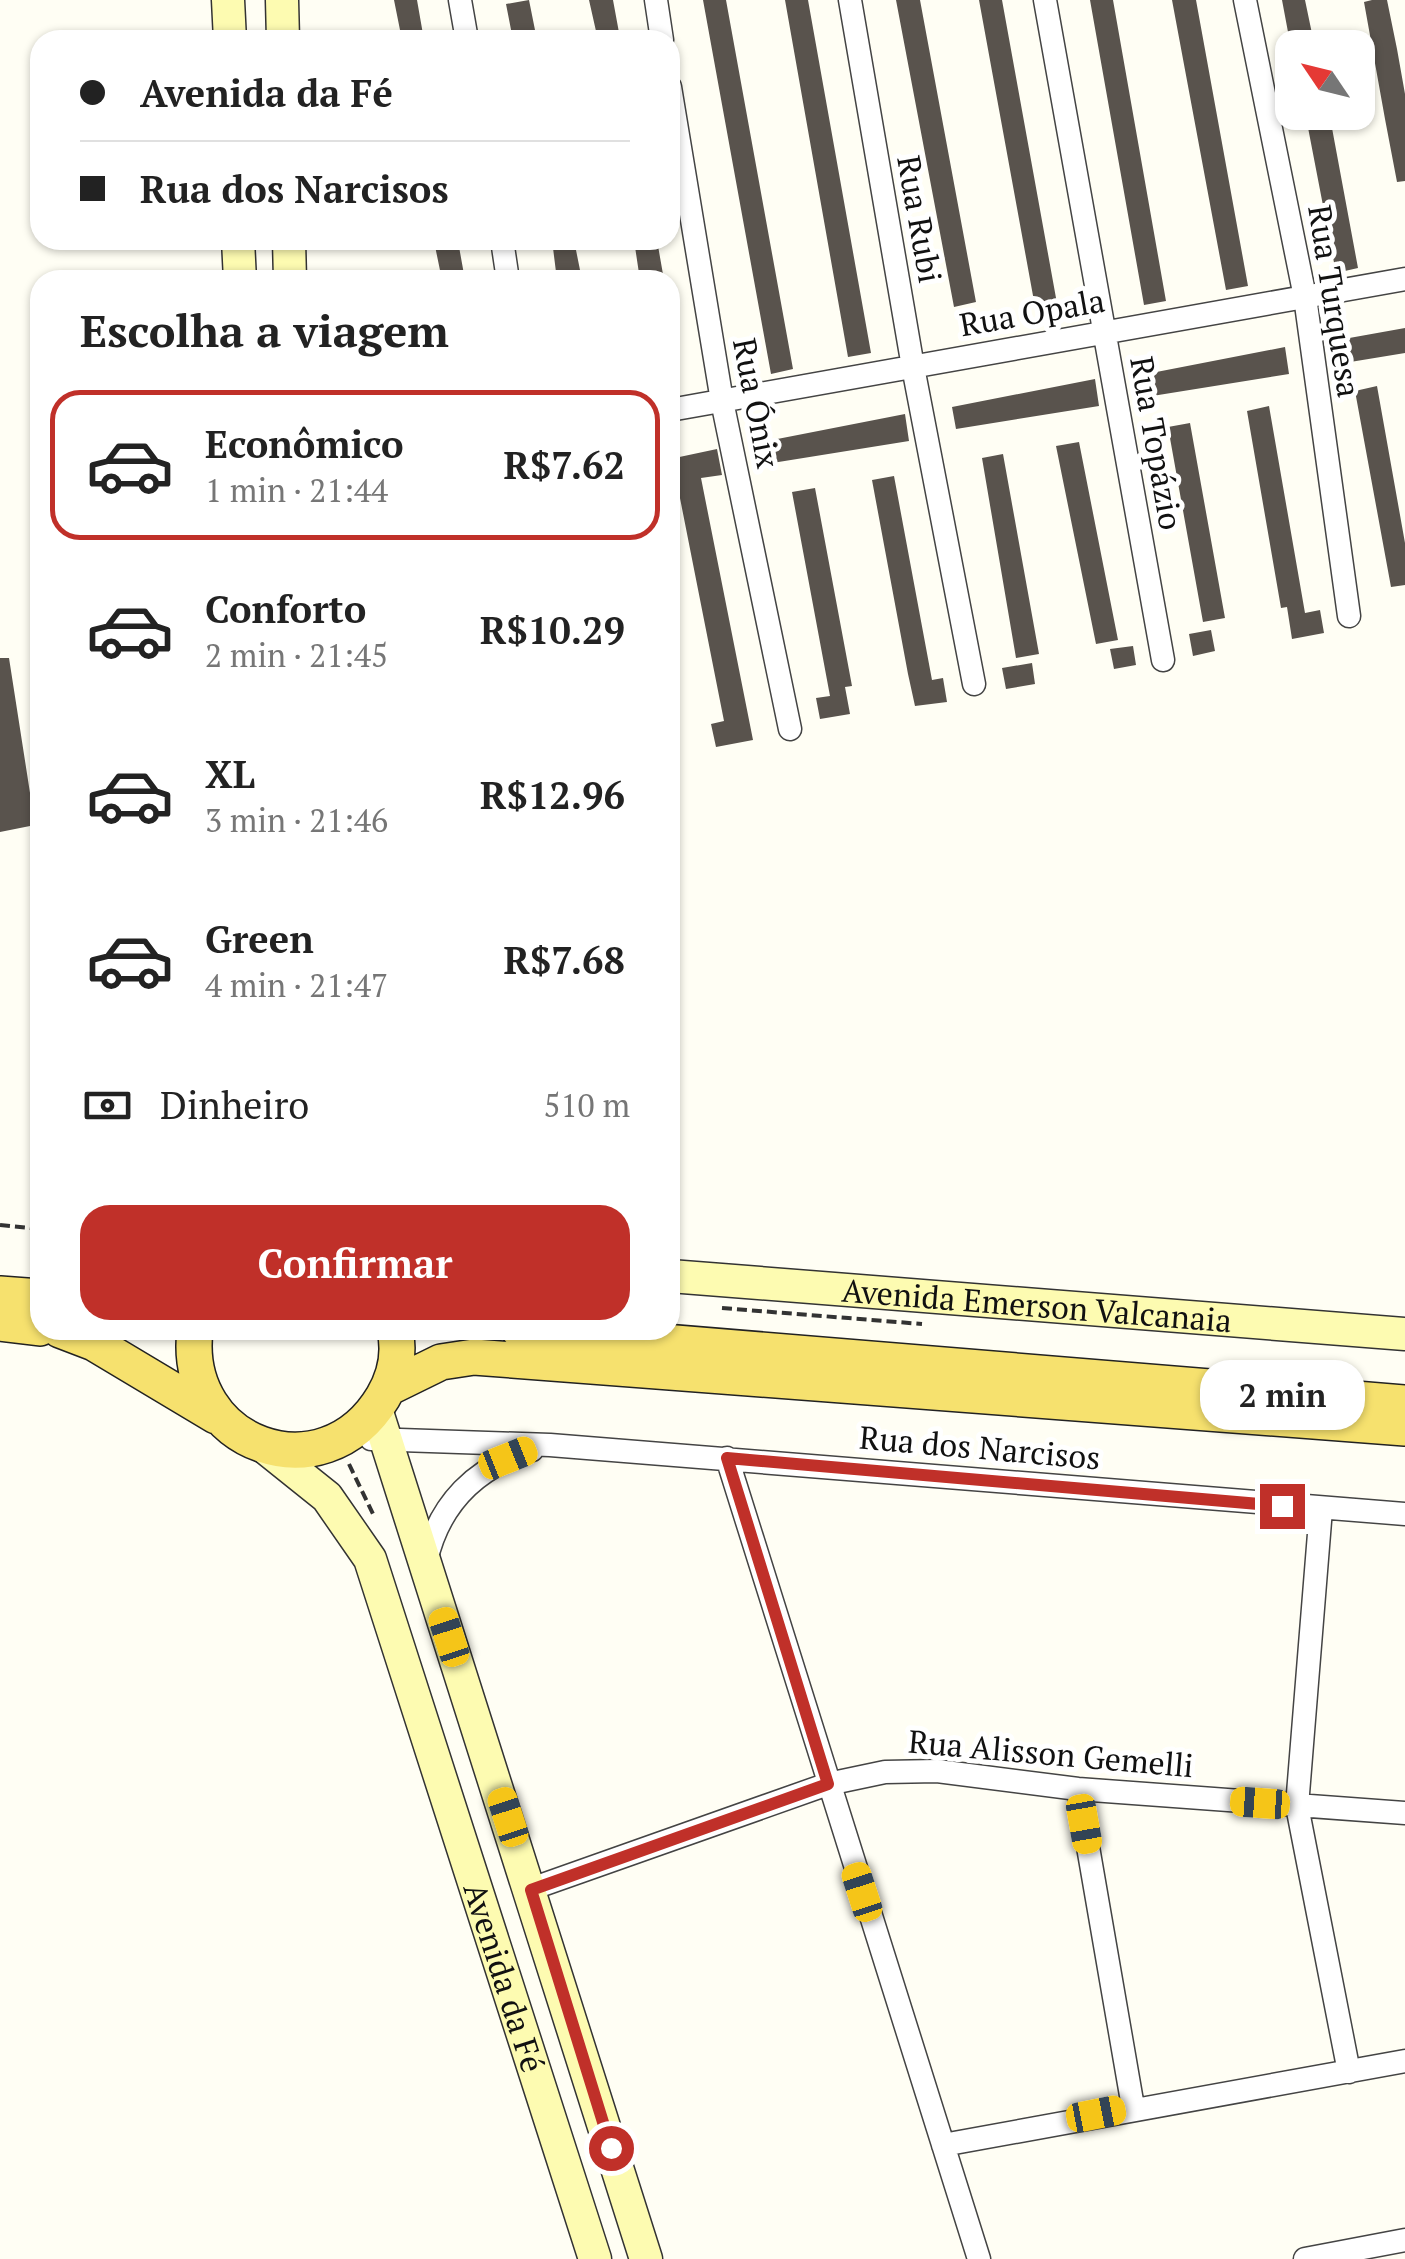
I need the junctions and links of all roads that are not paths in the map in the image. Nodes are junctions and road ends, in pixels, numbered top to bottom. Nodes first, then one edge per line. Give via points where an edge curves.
1 (228, 0) edge
2 (282, 0) edge
3 (460, 0) edge
4 (656, 0) edge
5 (850, 0) edge
6 (1045, 0) edge
7 (1245, 0) edge
8 (230, 30) edge
9 (283, 30) edge
10 (465, 30) edge
11 (660, 30) edge
12 (680, 147) edge
13 (1405, 278) edge
14 (1305, 296) junction
15 (1104, 332) junction
16 (912, 367) junction
17 (722, 401) junction
18 (680, 408) edge
19 (1349, 616) dead end
20 (1164, 660) dead end
21 (974, 684) dead end
22 (790, 729) dead end
23 (680, 1277) edge
24 (0, 1294) edge
25 (30, 1296) edge
26 (0, 1323) edge
27 (30, 1327) edge
28 (1405, 1334) edge
29 (86, 1340) edge
30 (196, 1340) edge
31 (395, 1340) edge
32 (642, 1340) edge
33 (1405, 1402) edge
34 (383, 1412) junction
35 (221, 1420) junction
36 (1405, 1428) edge
37 (262, 1445) junction
38 (550, 1445) junction
39 (727, 1458) junction
40 (1321, 1509) junction
41 (1405, 1514) edge
42 (426, 1565) junction
43 (828, 1784) junction
44 (1078, 1789) junction
45 (1296, 1806) junction
46 (1405, 1814) edge
47 (531, 1890) junction
48 (1405, 2061) edge
49 (1349, 2072) junction
50 (1134, 2107) junction
51 (943, 2144) junction
52 (1405, 2240) edge
53 (596, 2259) edge
54 (646, 2259) edge
55 (978, 2259) edge
56 (1306, 2259) edge

1 - 8 main road
2 - 9 main road
3 - 10 street
4 - 11 street
5 - 16 street, Rua Rubi
6 - 15 street, Rua Topázio
7 - 14 street, Rua Turquesa
12 - 17 street, Rua Ónix
13 - 14 street, Rua Opala
14 - 15 street, Rua Opala
14 - 19 street, Rua Turquesa
15 - 16 street, Rua Opala
15 - 20 street, Rua Topázio
16 - 17 street, Rua Opala
16 - 21 street, Rua Rubi
17 - 18 street, Rua Opala
17 - 22 street, Rua Ónix
23 - 28 main road, Avenida Emerson Valcanaia
24 - 25 main road
26 - 27 main road
29 - 35 main road
30 - 35 main road via 196,1376
31 - 34 main road
32 - 33 main road
34 - 36 main road via 441,1362 474,1357
34 - 37 main road via 318,1448
34 - 38 street, Rua dos Narcisos
34 - 42 main road, Avenida da Fé
35 - 37 main road
37 - 53 main road, Avenida da Fé via 328,1497 370,1559
38 - 39 street, Rua dos Narcisos
38 - 42 street, Rua dos Narcisos via 508,1458 468,1484 438,1520
39 - 40 street, Rua dos Narcisos
39 - 43 street
40 - 41 street, Rua dos Narcisos
40 - 45 street
42 - 47 main road, Avenida da Fé
43 - 44 street, Rua Alisson Gemelli via 924,1770
43 - 47 street, Rua Alisson Gemelli
43 - 51 street
44 - 45 street, Rua Alisson Gemelli
44 - 50 street
45 - 46 street, Rua Alisson Gemelli
45 - 49 street
47 - 54 main road, Avenida da Fé
48 - 49 street
49 - 50 street
50 - 51 street
51 - 55 street
52 - 56 street

